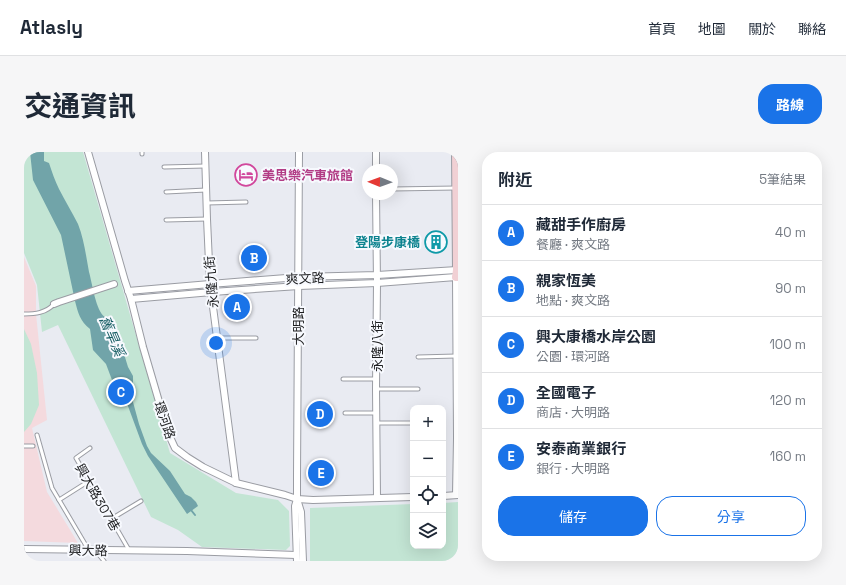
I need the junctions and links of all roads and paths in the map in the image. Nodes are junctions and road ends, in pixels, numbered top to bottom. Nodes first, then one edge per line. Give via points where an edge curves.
1 (88, 152) edge
2 (205, 152) edge
3 (299, 152) edge
4 (376, 152) edge
5 (456, 152) edge
6 (376, 164) edge
7 (205, 166) junction
8 (164, 167) dead end
9 (398, 188) edge
10 (456, 188) junction
11 (207, 190) junction
12 (166, 192) dead end
13 (376, 200) edge
14 (457, 200) edge
15 (207, 202) junction
16 (246, 202) dead end
17 (207, 219) junction
18 (166, 220) dead end
19 (457, 273) edge
20 (377, 275) junction
21 (298, 277) junction
22 (377, 283) junction
23 (114, 284) dead end
24 (210, 284) junction
25 (299, 286) junction
26 (128, 291) junction
27 (212, 292) junction
28 (131, 299) junction
29 (54, 304) joint
30 (24, 314) edge
31 (217, 338) junction
32 (256, 338) dead end
33 (457, 356) edge
34 (418, 357) dead end
35 (343, 379) dead end
36 (376, 379) junction
37 (418, 388) dead end
38 (376, 389) junction
39 (345, 413) dead end
40 (377, 413) junction
41 (377, 423) junction
42 (410, 423) edge
43 (37, 435) dead end
44 (457, 438) edge
45 (24, 446) edge
46 (33, 446) dead end
47 (90, 448) dead end
48 (89, 481) junction
49 (236, 483) junction
50 (457, 495) edge
51 (446, 496) edge
52 (410, 497) edge
53 (377, 498) junction
54 (298, 499) junction
55 (59, 500) junction
56 (141, 501) dead end
57 (111, 519) junction
58 (24, 549) edge
59 (92, 550) junction
60 (129, 550) junction
61 (296, 558) edge
62 (104, 561) edge
63 (303, 561) edge

1 - 26 street, 環河路
2 - 7 street, 永隆九街
3 - 21 street, 大明路
4 - 6 street
5 - 10 street
7 - 8 lane
7 - 11 street, 永隆九街
9 - 10 lane
10 - 14 street
11 - 12 lane
11 - 15 street, 永隆九街
13 - 20 street, 永隆八街
14 - 19 street
15 - 16 lane
15 - 17 street, 永隆九街
17 - 18 lane
17 - 24 street, 永隆九街
19 - 20 street, 爽文路
19 - 22 street, 爽文路
19 - 33 street
20 - 21 street, 爽文路
20 - 22 street, 永隆八街
21 - 24 street, 爽文路
21 - 25 street, 大明路
22 - 25 street, 爽文路
22 - 36 street, 永隆八街
23 - 29 street
24 - 26 street, 爽文路
24 - 27 street, 永隆九街
25 - 27 street, 爽文路
25 - 54 street, 大明路
26 - 28 street, 環河路
27 - 28 street, 爽文路
27 - 31 street, 永隆九街
28 - 49 street, 環河路 via 160,405 175,448 203,467
29 - 30 lane via 50,309 36,314
31 - 32 lane
31 - 49 street, 永隆九街
33 - 34 lane
33 - 44 street
35 - 36 lane
36 - 38 street, 永隆八街
37 - 38 lane
38 - 40 street, 永隆八街
39 - 40 lane
40 - 41 street, 永隆八街
41 - 42 lane
41 - 53 street, 永隆八街
43 - 55 lane via 52,488
44 - 50 street
45 - 46 lane
47 - 48 lane, 興大路307巷 via 76,458
48 - 55 lane
48 - 57 lane, 興大路307巷
49 - 54 street, 環河路
50 - 51 street
52 - 53 street, 環河路
53 - 54 street, 環河路
54 - 61 street, 大明路 via 295,506
54 - 63 street, 大明路
55 - 59 lane
56 - 57 lane
57 - 60 lane, 興大路307巷
58 - 59 street, 興大路
59 - 60 street, 興大路
59 - 62 lane
60 - 61 street, 興大路

